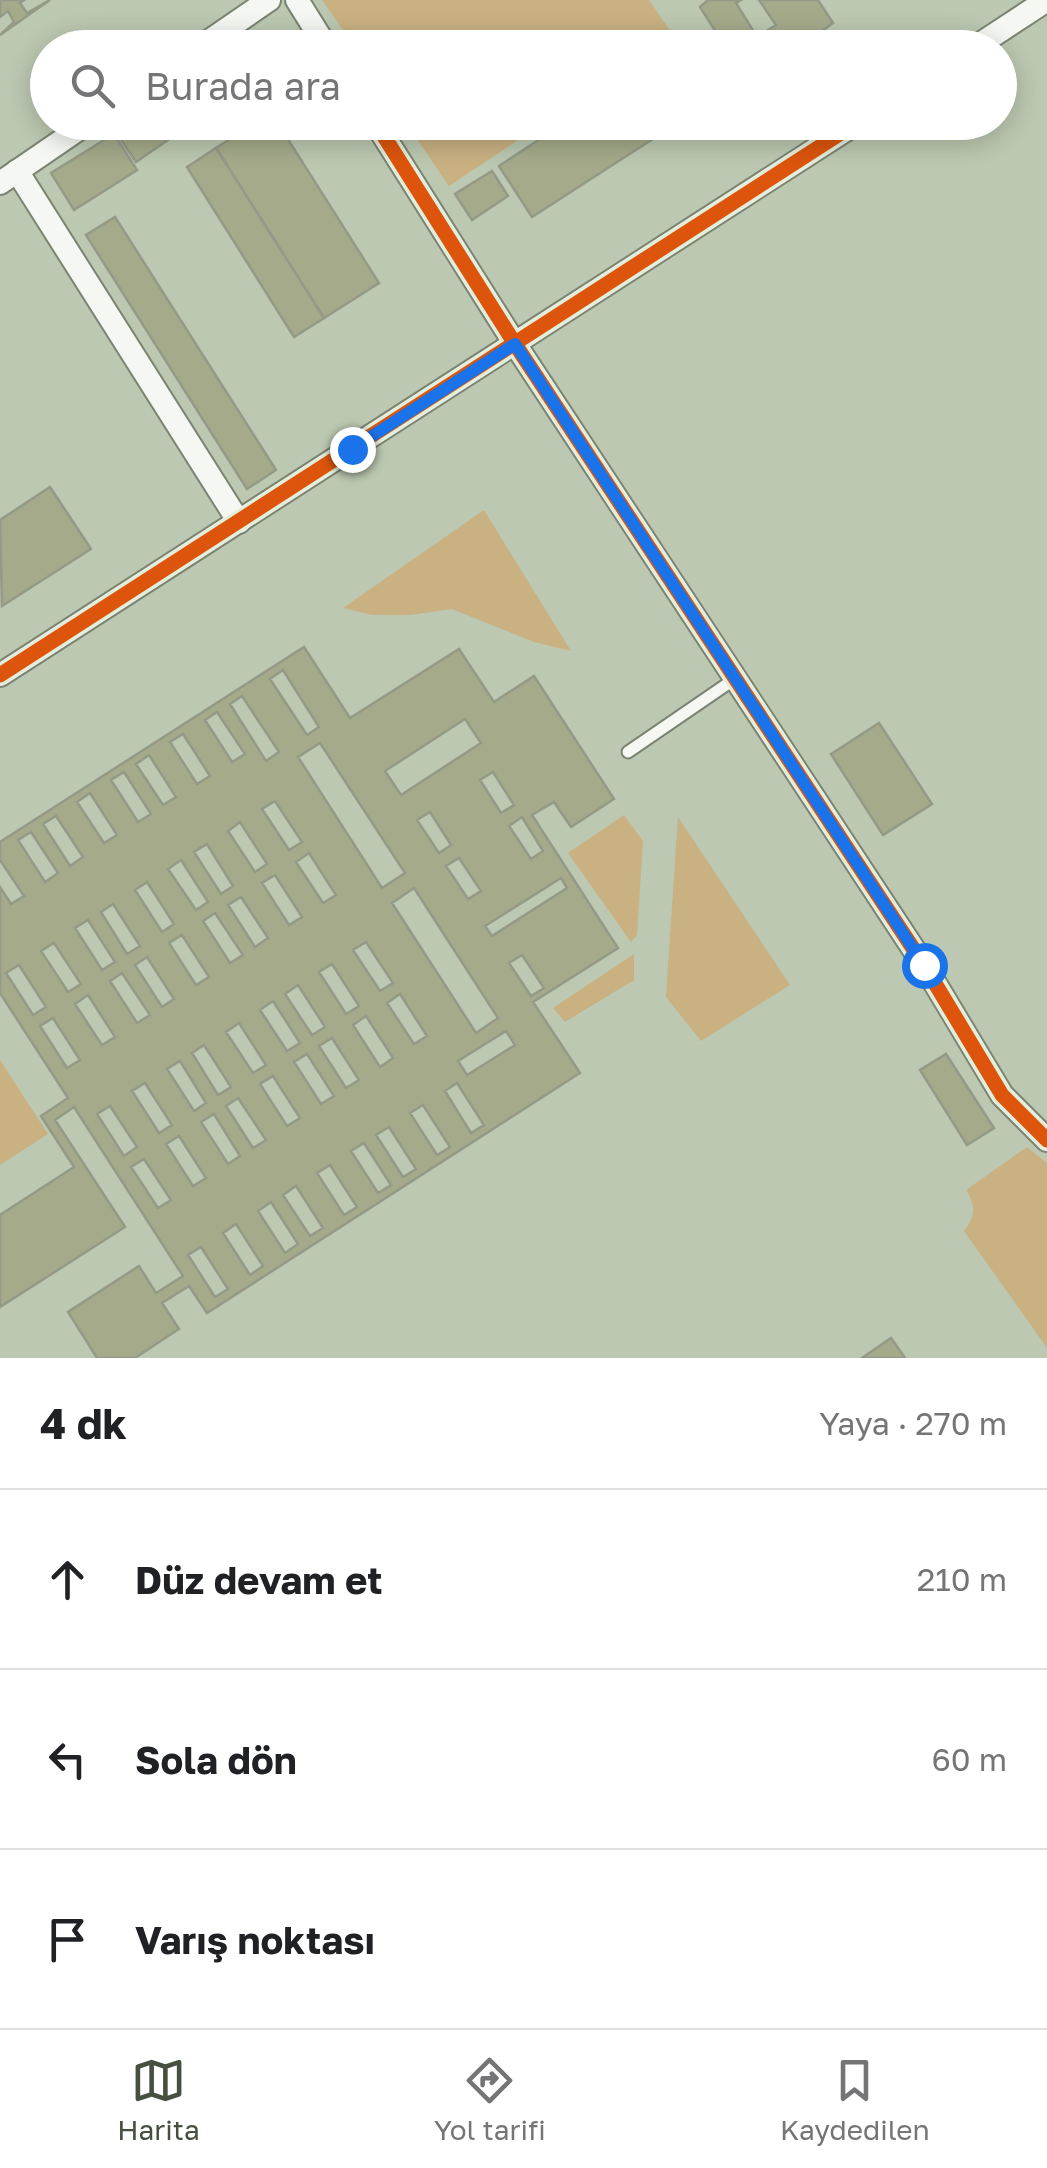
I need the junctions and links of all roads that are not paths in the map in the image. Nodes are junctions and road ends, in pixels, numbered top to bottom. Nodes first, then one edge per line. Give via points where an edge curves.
1 (269, 0) edge
2 (297, 0) edge
3 (1047, 0) edge
4 (225, 30) edge
5 (316, 30) edge
6 (1001, 30) edge
7 (63, 140) edge
8 (386, 140) edge
9 (830, 140) edge
10 (9, 177) edge
11 (515, 344) junction
12 (239, 522) junction
13 (0, 675) edge
14 (736, 678) junction
15 (628, 752) dead end
16 (1047, 1140) edge

1 - 4 street
2 - 5 street
3 - 6 street
7 - 10 street
8 - 11 street
9 - 11 street
10 - 12 street
11 - 12 street
11 - 14 street
12 - 13 street
14 - 15 lane
14 - 16 street via 1002,1094

